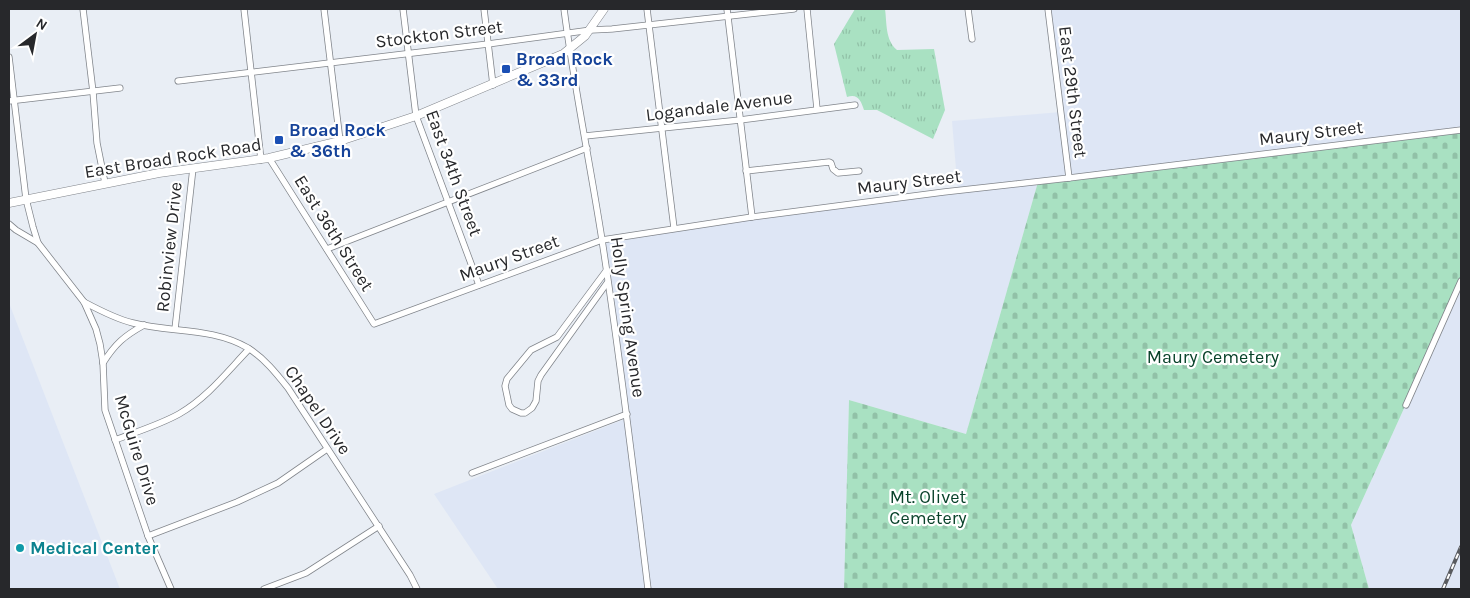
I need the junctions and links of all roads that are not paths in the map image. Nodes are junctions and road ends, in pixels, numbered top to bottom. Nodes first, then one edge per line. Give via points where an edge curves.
1 (83, 9) edge
2 (244, 9) edge
3 (324, 9) edge
4 (403, 9) edge
5 (484, 9) edge
6 (564, 9) edge
7 (604, 9) edge
8 (647, 9) edge
9 (727, 9) edge
10 (794, 9) edge
11 (807, 9) edge
12 (968, 9) edge
13 (1048, 9) edge
14 (728, 17) junction
15 (649, 25) junction
16 (591, 30) junction
17 (567, 33) junction
18 (972, 39) dead end
19 (488, 44) junction
20 (569, 50) junction
21 (409, 53) junction
22 (9, 57) edge
23 (330, 63) junction
24 (251, 72) junction
25 (178, 81) dead end
26 (493, 85) junction
27 (120, 88) dead end
28 (93, 92) junction
29 (11, 101) edge
30 (855, 105) dead end
31 (817, 109) junction
32 (416, 116) junction
33 (740, 120) junction
34 (662, 128) junction
35 (1461, 130) edge
36 (585, 136) junction
37 (340, 141) junction
38 (587, 148) junction
39 (265, 159) junction
40 (193, 168) junction
41 (746, 171) junction
42 (859, 171) dead end
43 (1069, 178) junction
44 (105, 183) junction
45 (26, 199) junction
46 (448, 202) junction
47 (9, 203) edge
48 (752, 217) junction
49 (9, 224) edge
50 (674, 228) junction
51 (602, 240) junction
52 (38, 243) junction
53 (327, 250) junction
54 (606, 271) junction
55 (1461, 282) edge
56 (608, 283) junction
57 (479, 285) junction
58 (84, 302) junction
59 (374, 324) joint
60 (144, 325) junction
61 (174, 329) junction
62 (249, 348) junction
63 (103, 363) junction
64 (1406, 405) dead end
65 (627, 414) junction
66 (115, 440) junction
67 (327, 449) junction
68 (472, 473) dead end
69 (379, 526) junction
70 (148, 536) junction
71 (171, 589) edge
72 (264, 589) edge
73 (417, 589) edge
74 (648, 589) edge

1 - 28 street
2 - 24 street, East 36th Street
3 - 23 street
4 - 21 street, East 34th Street
5 - 19 street
6 - 17 street, Holly Spring Avenue
7 - 16 main road, East Broad Rock Road
8 - 15 street
9 - 14 street
10 - 14 street, Stockton Street
11 - 31 street
12 - 18 street
13 - 43 street, East 29th Street
14 - 15 street, Stockton Street
14 - 33 street
15 - 16 street, Stockton Street
15 - 34 street
16 - 17 street, Stockton Street
16 - 20 main road, East Broad Rock Road
17 - 19 street, Stockton Street
17 - 20 street, Holly Spring Avenue
19 - 21 street, Stockton Street
19 - 26 street
20 - 26 main road, East Broad Rock Road
20 - 36 street, Holly Spring Avenue
21 - 23 street, Stockton Street
21 - 32 street, East 34th Street
22 - 29 street, McGuire Drive
23 - 24 street, Stockton Street
23 - 37 street
24 - 25 street, Stockton Street
24 - 39 street, East 36th Street
26 - 32 main road, East Broad Rock Road
27 - 28 street
28 - 29 street
28 - 44 street via 97,142
29 - 45 street, McGuire Drive
30 - 31 street, Logandale Avenue
31 - 33 street, Logandale Avenue
32 - 37 main road, East Broad Rock Road
32 - 46 street, East 34th Street
33 - 34 street, Logandale Avenue
33 - 41 street
34 - 36 street, Logandale Avenue
34 - 50 street
35 - 43 street, Maury Street
36 - 38 street, Holly Spring Avenue
37 - 39 main road, East Broad Rock Road
38 - 46 street
38 - 51 street, Holly Spring Avenue
39 - 40 main road, East Broad Rock Road
39 - 53 street, East 36th Street
40 - 44 main road, East Broad Rock Road
40 - 61 street, Robinview Drive
41 - 42 street via 829,162 838,173
41 - 48 street
43 - 48 street, Maury Street
44 - 45 main road, East Broad Rock Road
45 - 47 main road, East Broad Rock Road
45 - 52 street, McGuire Drive
46 - 53 street
46 - 57 street, East 34th Street
48 - 50 street, Maury Street
49 - 52 street, McGuire Drive
50 - 51 street, Maury Street
51 - 54 street, Holly Spring Avenue
51 - 57 street, Maury Street
52 - 58 street, McGuire Drive
53 - 59 street, East 36th Street
54 - 56 street, Holly Spring Avenue
54 - 56 street via 560,334 531,350 508,378 505,386 512,409 525,413 532,408 541,375
55 - 64 street
56 - 65 street, Holly Spring Avenue
57 - 59 street, Maury Street
58 - 60 street, Chapel Drive
58 - 63 street, McGuire Drive via 96,329
60 - 61 street, Chapel Drive
60 - 63 street via 120,340
61 - 62 street, Chapel Drive via 217,335
62 - 66 street via 190,407 166,421
62 - 67 street, Chapel Drive via 288,388
63 - 66 street, McGuire Drive via 105,410
65 - 68 street
65 - 74 street, Holly Spring Avenue
66 - 70 street, McGuire Drive
67 - 69 street, Chapel Drive
67 - 70 street via 278,483
69 - 72 street via 306,573
69 - 73 street, Chapel Drive
70 - 71 street, McGuire Drive

